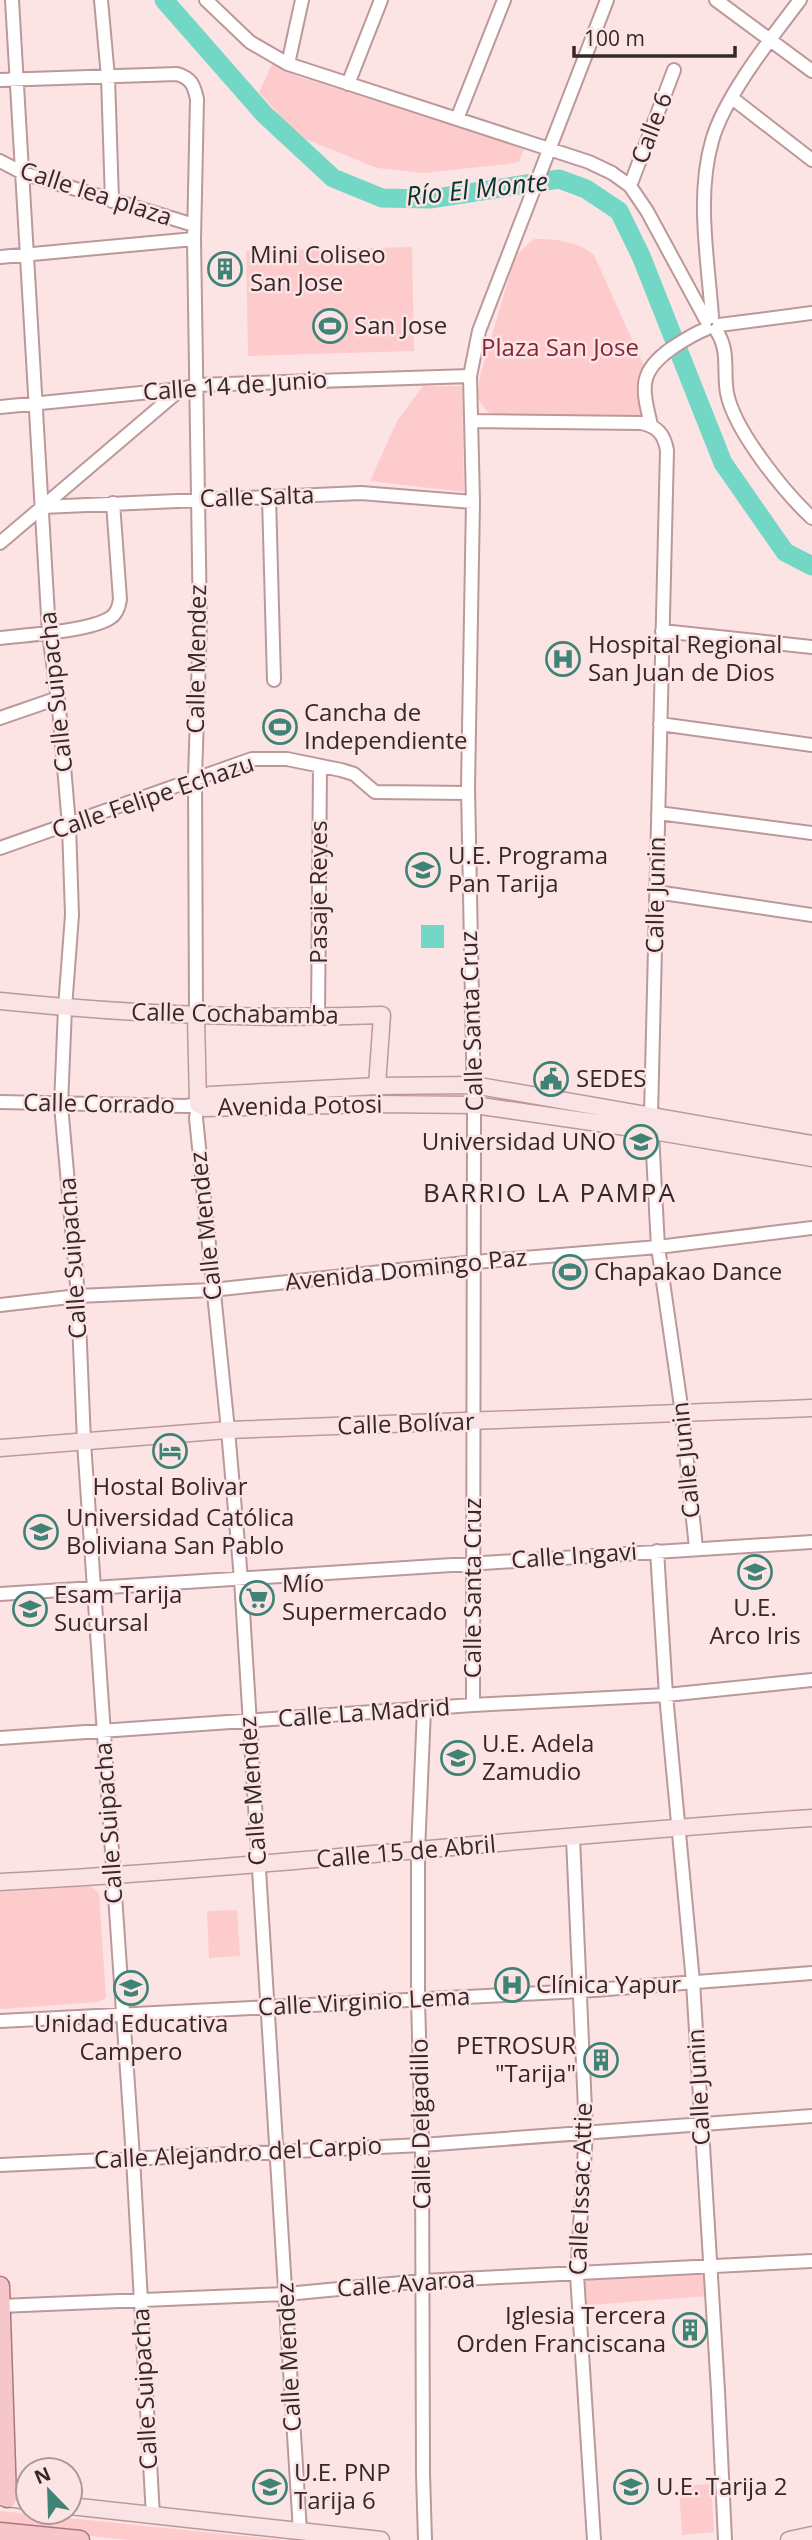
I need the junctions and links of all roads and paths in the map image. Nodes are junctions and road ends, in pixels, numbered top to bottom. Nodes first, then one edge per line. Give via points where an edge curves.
1 (12, 0) edge
2 (101, 0) edge
3 (206, 0) edge
4 (302, 0) edge
5 (381, 0) edge
6 (504, 0) edge
7 (607, 0) edge
8 (716, 0) edge
9 (800, 0) edge
10 (771, 40) junction
11 (288, 64) junction
12 (674, 69) dead end
13 (812, 71) edge
14 (108, 77) junction
15 (0, 80) edge
16 (18, 80) junction
17 (348, 84) junction
18 (732, 97) junction
19 (457, 120) junction
20 (551, 149) junction
21 (812, 160) edge
22 (0, 161) edge
23 (23, 173) junction
24 (630, 186) junction
25 (112, 201) junction
26 (194, 232) junction
27 (25, 255) junction
28 (0, 257) edge
29 (812, 313) edge
30 (712, 324) junction
31 (470, 376) junction
32 (197, 385) junction
33 (181, 389) junction
34 (34, 403) junction
35 (0, 407) edge
36 (472, 421) junction
37 (651, 425) junction
38 (269, 497) junction
39 (199, 499) junction
40 (472, 502) junction
41 (113, 503) junction
42 (42, 507) junction
43 (812, 517) edge
44 (0, 543) edge
45 (662, 631) junction
46 (49, 633) junction
47 (0, 638) edge
48 (812, 648) edge
49 (274, 680) dead end
50 (58, 698) junction
51 (0, 718) edge
52 (660, 724) junction
53 (812, 744) edge
54 (320, 766) junction
55 (195, 777) junction
56 (468, 793) junction
57 (658, 813) junction
58 (69, 825) junction
59 (812, 833) edge
60 (0, 848) edge
61 (656, 892) junction
62 (812, 915) edge
63 (0, 1001) edge
64 (65, 1008) junction
65 (196, 1017) junction
66 (318, 1018) junction
67 (474, 1085) junction
68 (377, 1086) junction
69 (0, 1102) edge
70 (198, 1104) junction
71 (377, 1104) junction
72 (61, 1105) junction
73 (474, 1105) junction
74 (652, 1123) junction
75 (812, 1144) edge
76 (812, 1158) edge
77 (812, 1228) edge
78 (659, 1247) junction
79 (475, 1262) junction
80 (212, 1290) junction
81 (78, 1296) junction
82 (0, 1305) edge
83 (812, 1408) edge
84 (682, 1413) junction
85 (473, 1421) junction
86 (228, 1430) junction
87 (84, 1442) junction
88 (0, 1448) edge
89 (812, 1542) edge
90 (696, 1548) junction
91 (657, 1550) junction
92 (473, 1562) junction
93 (241, 1579) junction
94 (94, 1588) junction
95 (0, 1594) edge
96 (812, 1680) edge
97 (666, 1695) junction
98 (474, 1705) junction
99 (424, 1709) junction
100 (249, 1721) junction
101 (103, 1732) junction
102 (0, 1738) edge
103 (812, 1818) edge
104 (679, 1826) junction
105 (573, 1838) junction
106 (418, 1852) junction
107 (258, 1864) junction
108 (114, 1876) junction
109 (0, 1882) edge
110 (812, 1973) edge
111 (693, 1982) junction
112 (581, 1991) junction
113 (418, 1999) junction
114 (268, 2008) junction
115 (122, 2015) junction
116 (0, 2021) edge
117 (812, 2116) edge
118 (701, 2125) junction
119 (586, 2132) junction
120 (422, 2145) junction
121 (277, 2152) junction
122 (133, 2158) junction
123 (0, 2165) edge
124 (812, 2261) edge
125 (710, 2266) junction
126 (577, 2275) junction
127 (424, 2281) junction
128 (0, 2286) edge
129 (285, 2294) junction
130 (140, 2299) junction
131 (1, 2306) edge
132 (4, 2498) edge
133 (84, 2508) edge
134 (153, 2516) junction
135 (300, 2531) junction
136 (0, 2532) edge
137 (812, 2535) edge
138 (80, 2540) edge
139 (381, 2540) edge
140 (425, 2540) edge
141 (594, 2540) edge
142 (725, 2540) edge
143 (789, 2540) edge

1 - 16 street, Calle Suipacha
2 - 14 street
3 - 11 street via 250,42
4 - 11 street
5 - 17 street
6 - 19 street
7 - 20 street
8 - 10 street
9 - 10 street
10 - 13 street
10 - 18 street
11 - 17 street
12 - 24 street, Calle 6
14 - 16 street
14 - 25 street
14 - 26 street, Calle Mendez via 177,74 194,86
15 - 16 street
16 - 23 street, Calle Suipacha
17 - 19 street
18 - 21 street
18 - 30 street via 712,140 704,200
19 - 20 street
20 - 24 street via 589,162
20 - 31 street via 479,331
22 - 23 street, Calle lea plaza
23 - 25 street, Calle lea plaza
23 - 27 street, Calle Suipacha
24 - 30 street
25 - 26 street, Calle lea plaza
26 - 27 street
26 - 32 street, Calle Mendez
27 - 28 street
27 - 34 street, Calle Suipacha
29 - 30 street
30 - 37 street, Calle Junin via 652,363 644,384
30 - 43 street via 725,347 732,410 754,447
31 - 32 street, Calle 14 de Junio
31 - 36 street, Calle Santa Cruz
32 - 33 street, Calle 14 de Junio
32 - 39 street, Calle Mendez
33 - 34 street, Calle 14 de Junio
33 - 42 street
34 - 35 street, Calle 14 de Junio
34 - 42 street, Calle Suipacha
36 - 37 street
36 - 40 street, Calle Santa Cruz
37 - 45 street, Calle Junin via 661,433 667,450
38 - 39 street, Calle Salta
38 - 40 street, Calle Salta via 361,493
38 - 49 street
39 - 41 street, Calle Salta
39 - 55 street, Calle Mendez
40 - 56 street, Calle Santa Cruz
41 - 42 street, Calle Salta
41 - 46 street via 119,609 97,624
42 - 44 street
42 - 46 street, Calle Suipacha
45 - 48 street
45 - 52 street, Calle Junin
46 - 47 street
46 - 50 street, Calle Suipacha
50 - 51 street
50 - 58 street, Calle Suipacha
52 - 53 street
52 - 57 street, Calle Junin
54 - 55 street, Calle Felipe Echazu via 287,759 251,759
54 - 56 street, Calle Felipe Echazu via 354,774 375,792
54 - 66 street, Pasaje Reyes
55 - 58 street, Calle Felipe Echazu
55 - 65 street, Calle Mendez
56 - 67 street, Calle Santa Cruz
57 - 59 street
57 - 61 street, Calle Junin
58 - 60 street, Calle Felipe Echazu
58 - 64 street, Calle Suipacha via 72,915
61 - 62 street
61 - 74 street, Calle Junin
63 - 64 street, Calle Cochabamba
64 - 65 street, Calle Cochabamba
64 - 72 street, Calle Suipacha
65 - 66 street, Calle Cochabamba
65 - 70 street, Calle Mendez
66 - 68 street, Calle Cochabamba via 382,1015
67 - 68 street, Avenida Potosi
67 - 73 street, Calle Santa Cruz
67 - 74 street, Avenida Potosi
68 - 70 street, Avenida Potosi via 210,1095
68 - 71 street, Calle Cochabamba
69 - 72 street, Calle Corrado
70 - 71 street, Avenida Potosi via 205,1108
70 - 72 street, Calle Corrado
70 - 80 street, Calle Mendez
71 - 73 street, Avenida Potosi
72 - 81 street, Calle Suipacha
73 - 74 street, Avenida Potosi
73 - 79 street, Calle Santa Cruz
74 - 75 street, Avenida Potosi
74 - 76 street, Avenida Potosi
74 - 78 street, Calle Junin
77 - 78 street, Avenida Domingo Paz
78 - 79 street, Avenida Domingo Paz
78 - 84 street, Calle Junin
79 - 80 street, Avenida Domingo Paz
79 - 85 street, Calle Santa Cruz
80 - 81 street, Avenida Domingo Paz
80 - 86 street, Calle Mendez
81 - 82 street, Avenida Domingo Paz
81 - 87 street, Calle Suipacha
83 - 84 street, Calle Bolívar
84 - 85 street, Calle Bolívar
84 - 90 street, Calle Junin
85 - 86 street, Calle Bolívar
85 - 92 street, Calle Santa Cruz
86 - 87 street, Calle Bolívar
86 - 93 street, Calle Mendez
87 - 88 street, Calle Bolívar
87 - 94 street, Calle Suipacha
89 - 90 street, Calle Ingavi
90 - 91 street, Calle Ingavi
91 - 92 street, Calle Ingavi
91 - 97 street, Calle Junin
92 - 93 street, Calle Ingavi
92 - 98 street, Calle Santa Cruz
93 - 94 street, Calle Ingavi
93 - 100 street, Calle Mendez
94 - 95 street, Calle Ingavi
94 - 101 street, Calle Suipacha
96 - 97 street, Calle La Madrid
97 - 98 street, Calle La Madrid
97 - 104 street, Calle Junin
98 - 99 street, Calle La Madrid
99 - 100 street, Calle La Madrid
99 - 106 street, Calle Delgadillo
100 - 101 street, Calle La Madrid
100 - 107 street, Calle Mendez
101 - 102 street, Calle La Madrid
101 - 108 street, Calle Suipacha
103 - 104 street, Calle 15 de Abril
104 - 105 street, Calle 15 de Abril
104 - 111 street, Calle Junin
105 - 106 street, Calle 15 de Abril
105 - 112 street, Calle Issac Attie
106 - 107 street, Calle 15 de Abril
106 - 113 street, Calle Delgadillo
107 - 108 street, Calle 15 de Abril
107 - 114 street, Calle Mendez
108 - 109 street, Calle 15 de Abril
108 - 115 street, Calle Suipacha
110 - 111 street, Calle Virginio Lema
111 - 112 street, Calle Virginio Lema
111 - 118 street, Calle Junin
112 - 113 street, Calle Virginio Lema
112 - 119 street, Calle Issac Attie
113 - 114 street, Calle Virginio Lema
113 - 120 street, Calle Delgadillo
114 - 115 street, Calle Virginio Lema
114 - 121 street, Calle Mendez
115 - 116 street, Calle Virginio Lema
115 - 122 street, Calle Suipacha
117 - 118 street, Calle Alejandro del Carpio
118 - 119 street, Calle Alejandro del Carpio
118 - 125 street, Calle Junin
119 - 120 street, Calle Alejandro del Carpio
119 - 126 street, Calle Issac Attie
120 - 121 street, Calle Alejandro del Carpio
120 - 127 street, Calle Delgadillo
121 - 122 street, Calle Alejandro del Carpio
121 - 129 street, Calle Mendez
122 - 123 street, Calle Alejandro del Carpio
122 - 130 street, Calle Suipacha
124 - 125 street, Calle Avaroa
125 - 126 street, Calle Avaroa
125 - 142 street, Calle Junin
126 - 127 street, Calle Avaroa
126 - 141 street, Calle Issac Attie
127 - 129 street, Calle Avaroa
127 - 140 street, Calle Delgadillo
128 - 131 main road
129 - 130 street, Calle Avaroa
129 - 135 street, Calle Mendez
130 - 131 street, Calle Avaroa
130 - 134 street, Calle Suipacha
131 - 132 main road
133 - 134 street
134 - 135 street
135 - 139 street
136 - 138 main road
137 - 143 street

